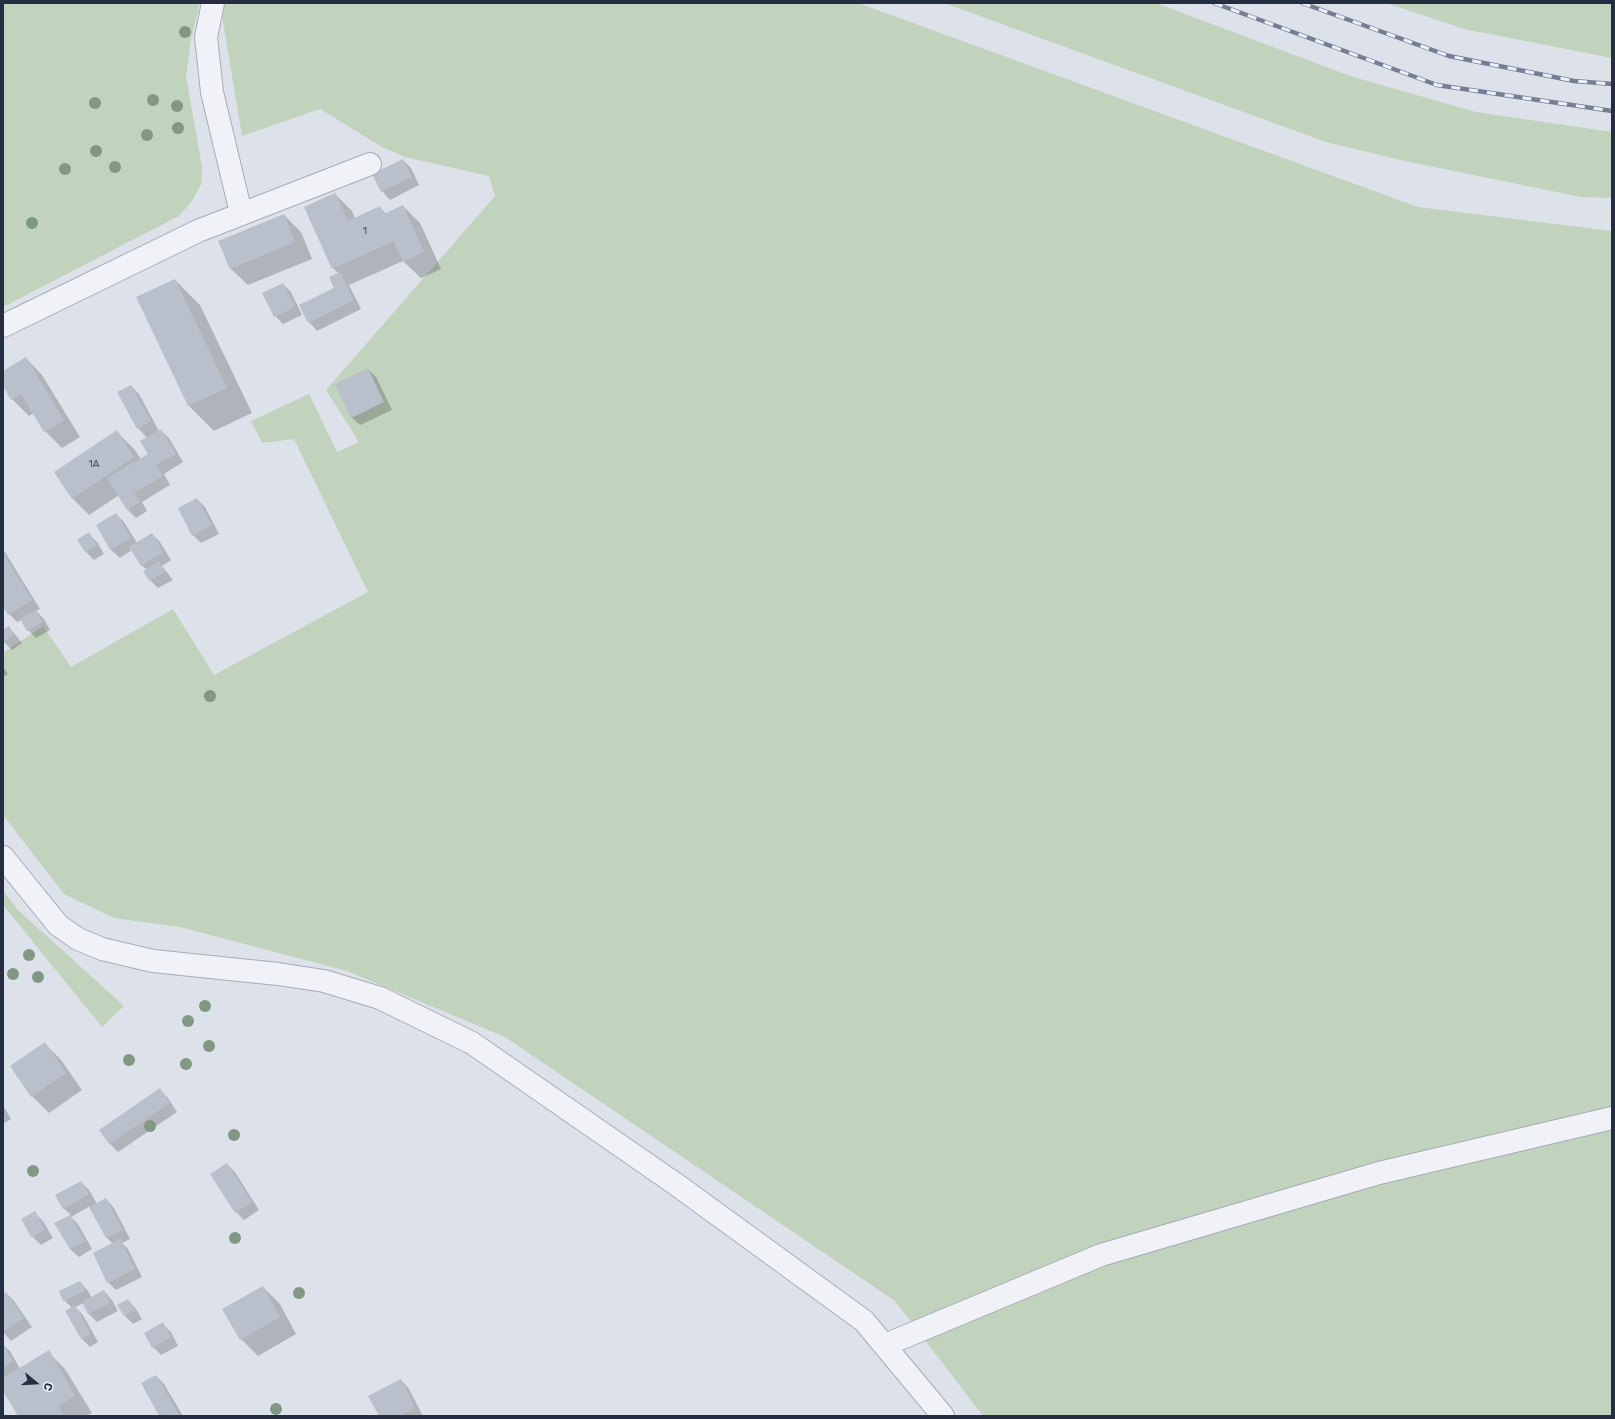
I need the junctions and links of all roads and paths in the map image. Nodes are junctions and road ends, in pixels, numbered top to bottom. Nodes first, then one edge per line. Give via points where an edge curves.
1 (213, 3) edge
2 (370, 164) dead end
3 (241, 213) junction
4 (3, 326) edge
5 (3, 858) edge
6 (1612, 1118) edge
7 (884, 1346) junction
8 (943, 1416) edge

1 - 3 street via 206,37 212,92
2 - 3 street
3 - 4 street via 198,231
5 - 7 street via 58,925 78,939 102,949 153,961 324,981 380,998 472,1043 677,1185 864,1321
6 - 7 street via 1379,1173 1101,1255
7 - 8 street

